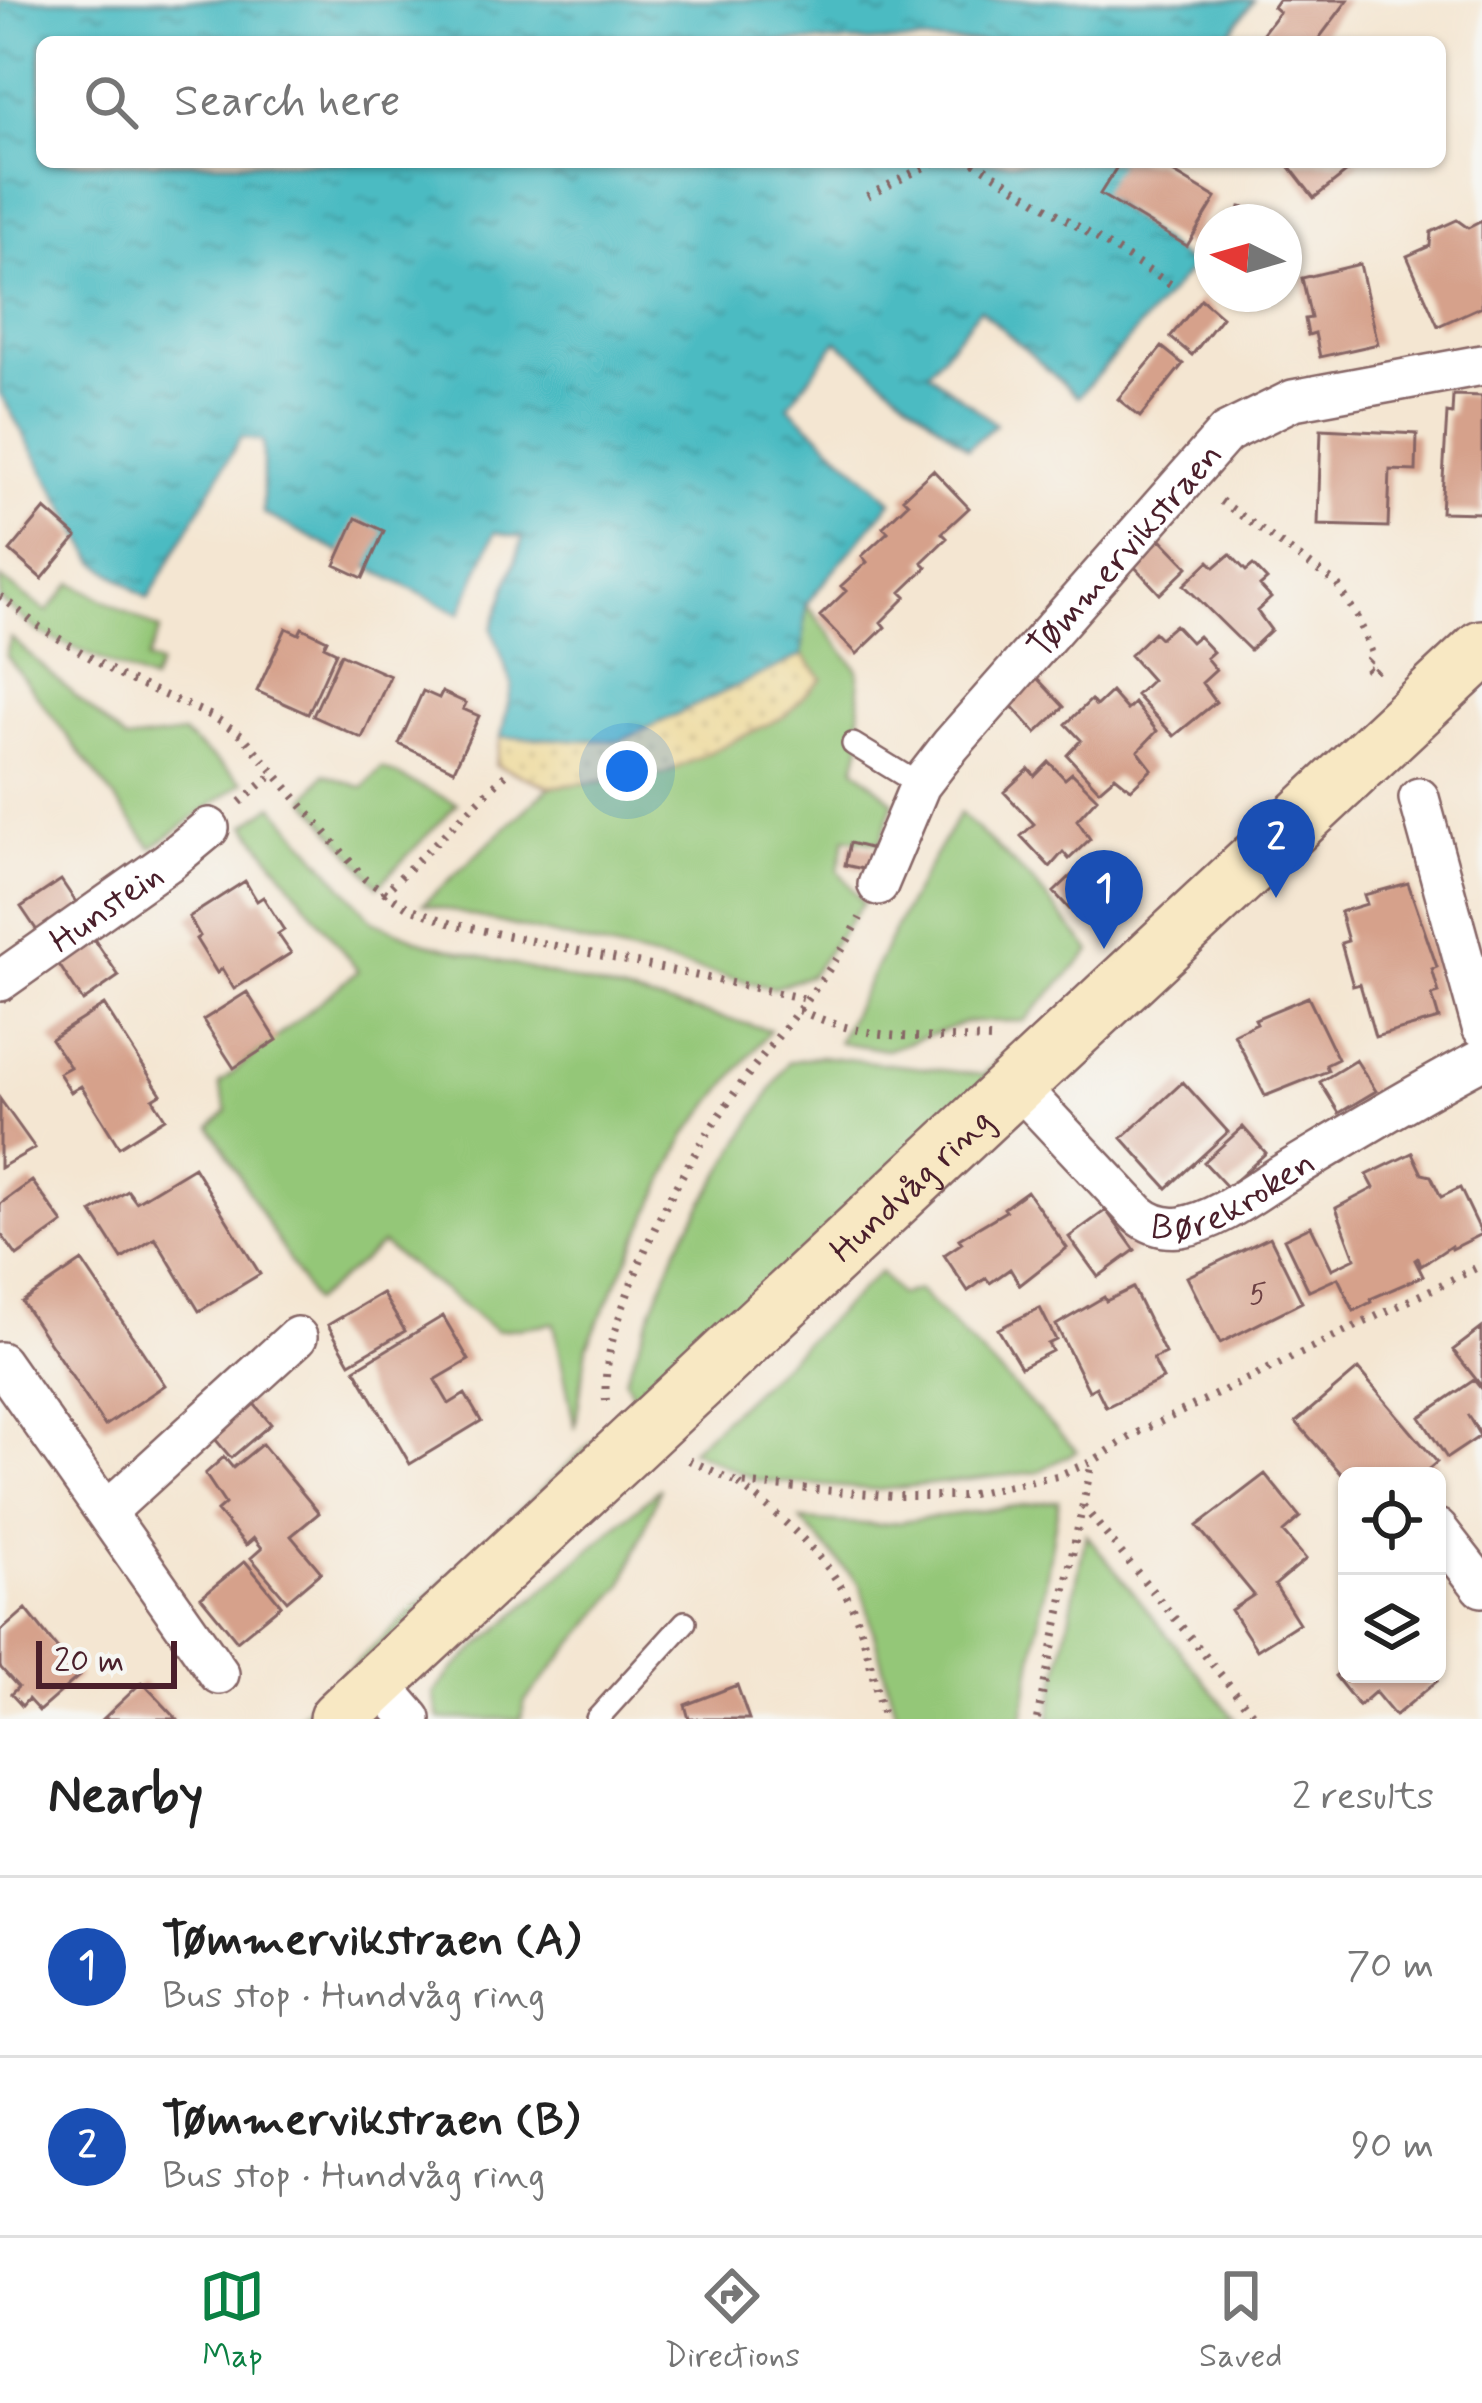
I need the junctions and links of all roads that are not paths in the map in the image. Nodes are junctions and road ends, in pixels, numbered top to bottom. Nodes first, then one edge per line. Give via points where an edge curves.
1 (1482, 365) edge
2 (1482, 649) edge
3 (854, 744) dead end
4 (920, 785) junction
5 (1420, 798) dead end
6 (209, 828) dead end
7 (878, 884) road end
8 (0, 981) edge
9 (1482, 1027) edge
10 (1482, 1059) edge
11 (1013, 1061) junction
12 (297, 1336) dead end
13 (0, 1361) edge
14 (106, 1511) junction
15 (1446, 1541) edge
16 (1482, 1587) edge
17 (685, 1622) dead end
18 (219, 1674) dead end
19 (376, 1707) edge
20 (597, 1719) edge

1 - 4 street, Tømmervikstraen via 1293,400 1226,433
2 - 11 main road, Hundvåg ring
3 - 4 lane
4 - 7 street, Tømmervikstraen
5 - 9 street
6 - 8 street, Hunstein
10 - 11 street, Børekroken via 1244,1198 1173,1228 1138,1214
11 - 19 main road, Hundvåg ring
12 - 14 street
13 - 14 street
14 - 18 street
15 - 16 street
17 - 20 lane

